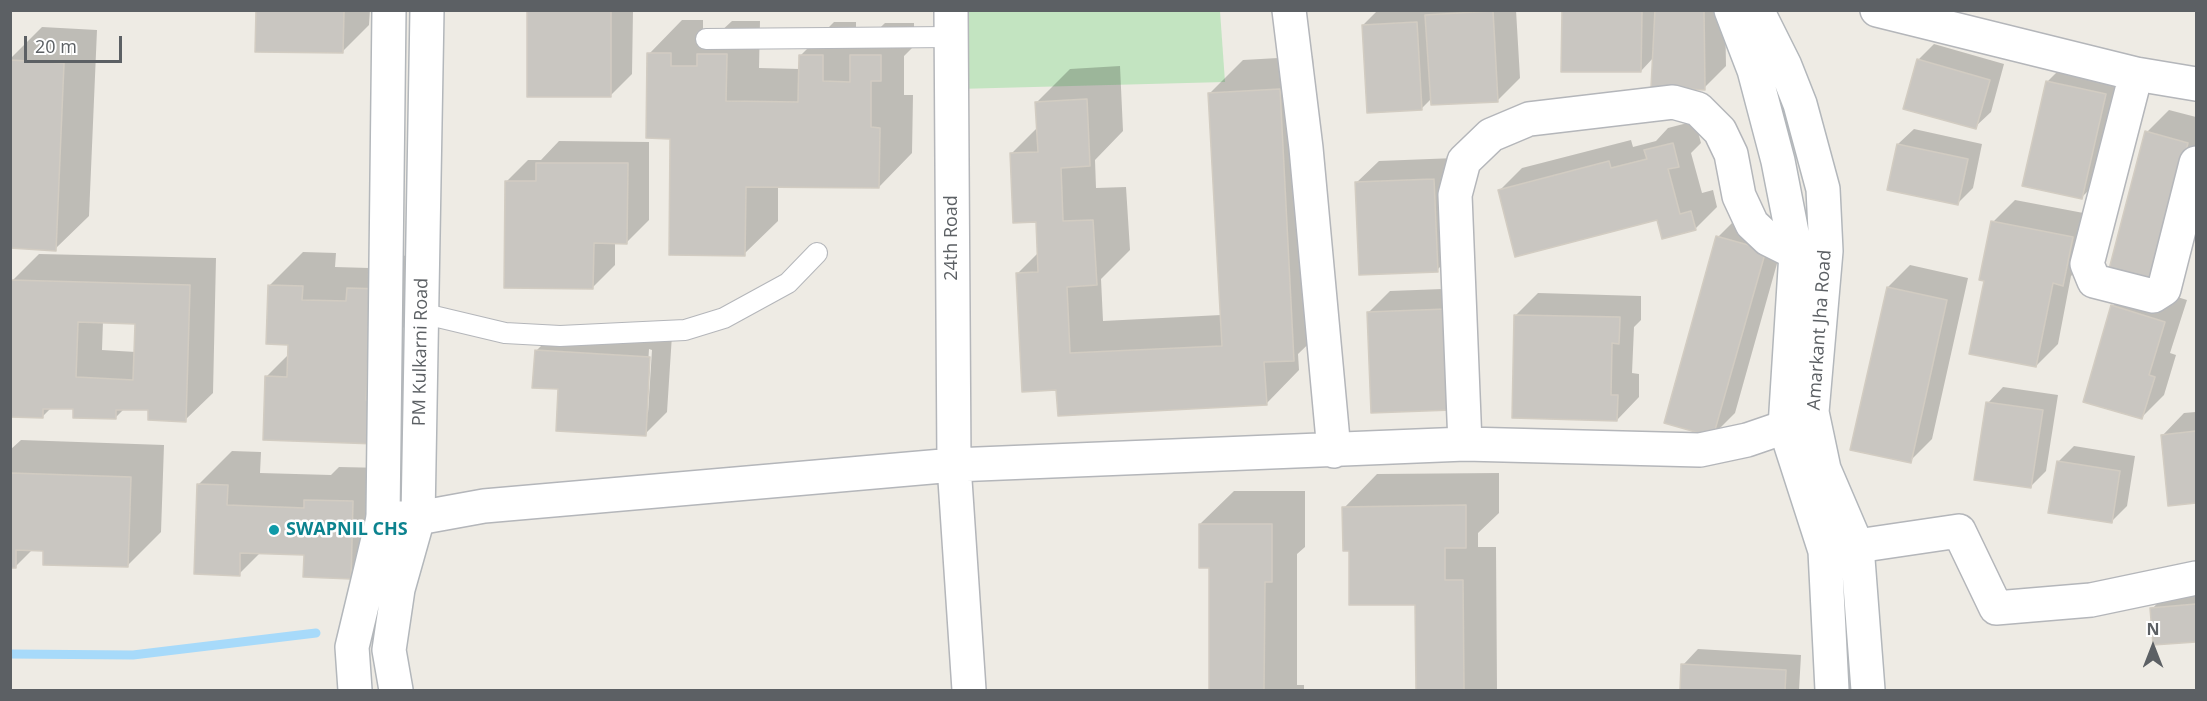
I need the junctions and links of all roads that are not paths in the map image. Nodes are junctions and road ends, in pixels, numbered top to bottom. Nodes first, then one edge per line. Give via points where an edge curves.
1 (389, 10) edge
2 (427, 10) edge
3 (1289, 10) edge
4 (1731, 10) edge
5 (1757, 10) edge
6 (1877, 10) edge
7 (951, 24) edge
8 (706, 39) dead end
9 (2136, 74) junction
10 (2196, 84) edge
11 (2196, 163) edge
12 (817, 253) dead end
13 (1796, 253) junction
14 (421, 314) junction
15 (1799, 420) junction
16 (1465, 444) junction
17 (1335, 451) junction
18 (954, 465) junction
19 (383, 518) junction
20 (418, 518) junction
21 (1857, 546) junction
22 (1825, 551) junction
23 (2196, 578) edge
24 (355, 690) edge
25 (396, 690) edge
26 (969, 690) edge
27 (1832, 690) edge
28 (1868, 690) edge

1 - 19 street, PM Kulkarni Road
2 - 14 street, PM Kulkarni Road
3 - 17 street
4 - 13 street, Amarkant Jha Road via 1754,70 1778,161
5 - 15 street, Amarkant Jha Road via 1800,104 1823,189 1826,251
6 - 9 street
7 - 8 lane
7 - 18 street, 24th Road
9 - 10 street
9 - 11 street via 2087,264 2094,281 2153,296 2164,289
12 - 14 lane via 788,283 724,318 685,330 581,336 505,333
13 - 15 street, Amarkant Jha Road
13 - 16 street via 1768,239 1752,224 1739,196 1731,154 1720,131 1698,109 1673,102 1528,119 1491,135 1464,161 1455,195
14 - 20 street, PM Kulkarni Road
15 - 16 street via 1747,440 1700,450
15 - 21 street, Amarkant Jha Road
15 - 22 street, Amarkant Jha Road
16 - 17 street
17 - 18 street
18 - 20 street via 504,504
18 - 26 street, 24th Road
19 - 20 street
19 - 24 street, PM Kulkarni Road via 352,647
20 - 25 street, PM Kulkarni Road via 398,589 389,650
21 - 22 street
21 - 23 street via 1959,531 1996,608 2091,600
21 - 28 street, Amarkant Jha Road
22 - 27 street, Amarkant Jha Road

